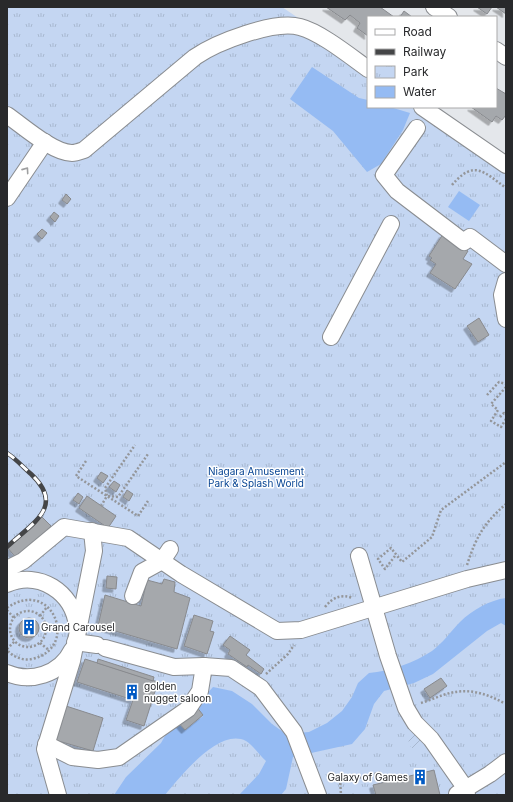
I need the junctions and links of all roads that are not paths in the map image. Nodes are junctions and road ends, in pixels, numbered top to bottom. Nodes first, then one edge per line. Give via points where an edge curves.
1 (434, 7) edge
2 (447, 16) edge
3 (497, 51) edge
4 (506, 56) edge
5 (367, 68) edge
6 (423, 108) edge
7 (7, 115) edge
8 (417, 128) dead end
9 (46, 142) junction
10 (506, 165) edge
11 (7, 198) edge
12 (391, 224) dead end
13 (506, 264) edge
14 (506, 281) edge
15 (506, 319) edge
16 (331, 337) dead end
17 (92, 531) junction
18 (166, 555) junction
19 (359, 556) dead end
20 (7, 569) edge
21 (506, 570) edge
22 (7, 584) edge
23 (133, 596) dead end
24 (374, 608) junction
25 (75, 642) junction
26 (204, 666) junction
27 (7, 673) edge
28 (46, 744) junction
29 (506, 762) edge
30 (463, 793) edge
31 (58, 795) edge
32 (318, 795) edge

1 - 2 street
3 - 4 street
5 - 9 street via 312,31 299,26 286,25 250,32 212,46 195,56 84,150 72,153
6 - 10 street
7 - 9 street
8 - 13 street via 384,175 397,191 464,242 470,237
11 -> 9 street
12 - 16 street
14 - 15 street via 502,295
17 - 18 street via 128,538
17 - 20 street via 64,527 23,561
17 - 25 street via 94,550
18 - 23 street via 142,572
18 - 24 street via 181,574 277,631 301,630
19 - 24 street
21 - 24 street via 462,580
22 - 25 street via 16,580 33,579 49,584 63,594 73,608 77,625
24 - 30 street via 404,703 415,723 431,739
25 - 26 street via 101,646 174,667
25 - 27 street via 64,662 45,675 30,678
25 - 28 street via 72,661
26 - 28 street via 200,690 188,709 119,757 98,760 72,757
26 - 32 street via 231,668 261,688 294,732
28 - 31 street via 45,749
29 - 30 street

